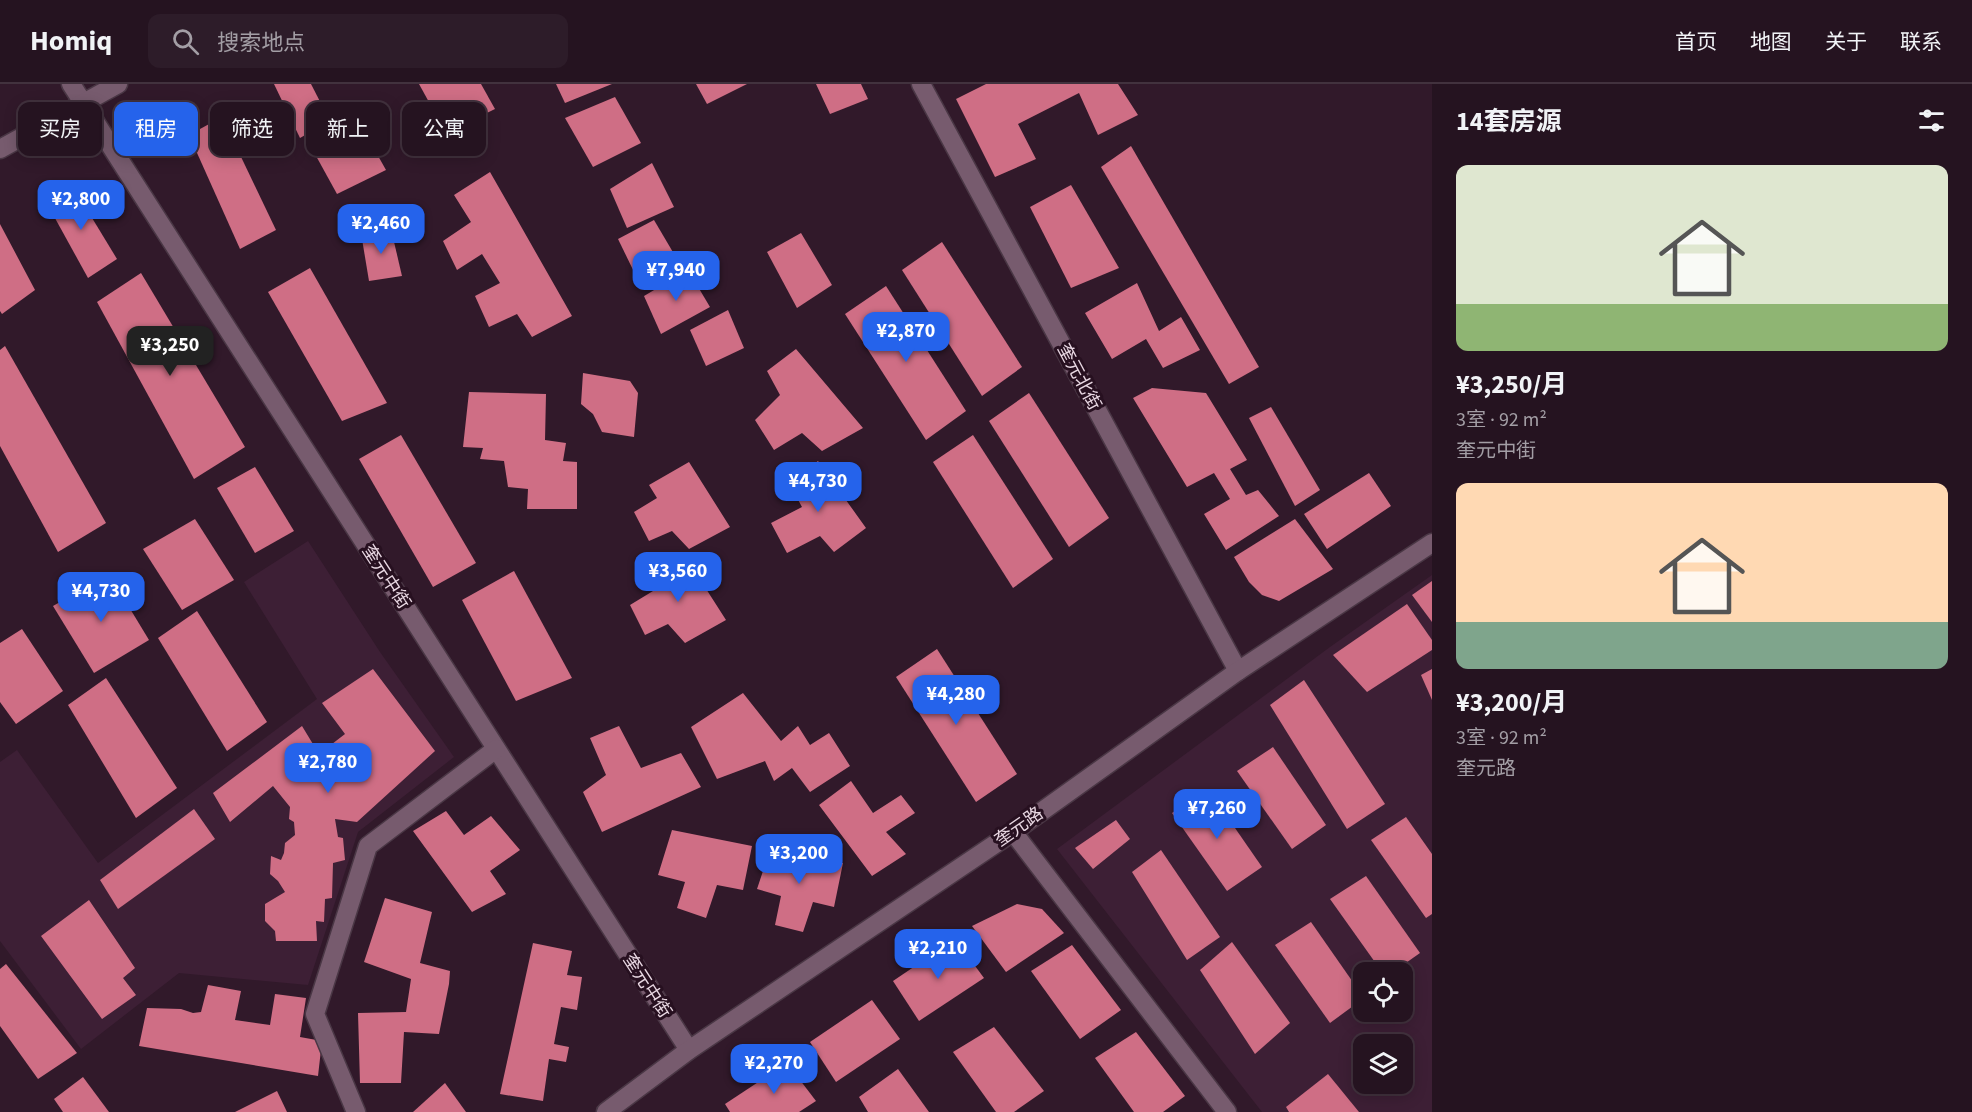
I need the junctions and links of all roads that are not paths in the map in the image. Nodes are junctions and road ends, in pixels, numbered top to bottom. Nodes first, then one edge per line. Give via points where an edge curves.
1 (71, 84) edge
2 (118, 84) edge
3 (921, 84) edge
4 (82, 102) edge
5 (85, 102) edge
6 (102, 133) edge
7 (18, 139) edge
8 (0, 149) edge
9 (1432, 543) edge
10 (1238, 670) junction
11 (496, 749) junction
12 (1013, 832) junction
13 (688, 1050) junction
14 (356, 1112) edge
15 (606, 1112) edge
16 (1227, 1112) edge

1 - 4 street, 奎元中街
2 - 5 street
3 - 10 street, 奎元北街
6 - 11 street, 奎元中街
7 - 8 street
9 - 10 street, 奎元路
10 - 12 street, 奎元路
11 - 13 street, 奎元中街
11 - 14 street via 368,846 315,1014
12 - 13 street, 奎元路
12 - 16 street
13 - 15 street, 奎元路

